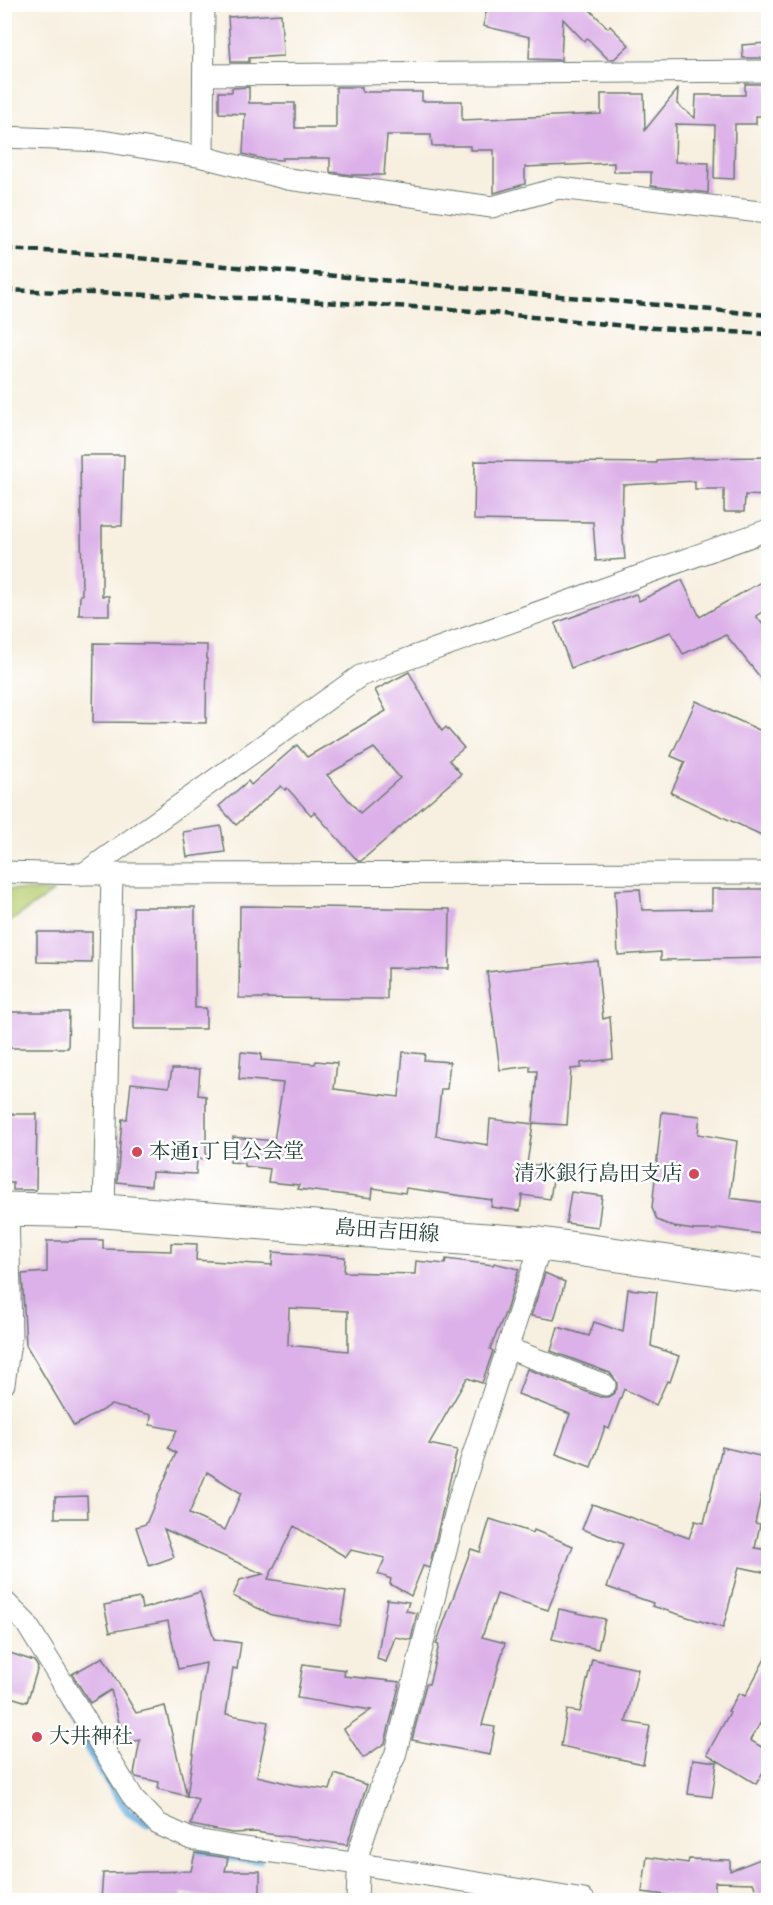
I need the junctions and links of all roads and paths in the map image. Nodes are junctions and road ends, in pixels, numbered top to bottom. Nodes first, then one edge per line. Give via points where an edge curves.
1 (204, 4) edge
2 (768, 71) edge
3 (204, 75) junction
4 (4, 137) edge
5 (203, 157) junction
6 (768, 213) edge
7 (768, 531) edge
8 (4, 872) edge
9 (768, 873) edge
10 (83, 874) junction
11 (112, 874) junction
12 (6, 1209) edge
13 (104, 1211) junction
14 (541, 1244) junction
15 (768, 1276) edge
16 (507, 1348) junction
17 (4, 1384) edge
18 (605, 1385) dead end
19 (4, 1600) edge
20 (359, 1864) junction
21 (357, 1900) edge
22 (584, 1900) edge

1 - 3 street
2 - 3 street
3 - 5 street
4 - 5 street via 102,141
5 - 6 street via 288,178 492,207 559,188
7 - 10 street via 360,676
8 - 10 street
9 - 11 street
10 - 11 street
11 - 13 street
12 - 13 main road, 島田吉田線
12 - 17 street via 11,1335
13 - 14 main road, 島田吉田線
14 - 15 main road, 島田吉田線
14 - 16 street
16 - 18 street
16 - 20 street via 459,1498 395,1756 382,1782 359,1851
19 - 20 street via 26,1623 134,1798 158,1824 191,1839
20 - 21 street
20 - 22 street

